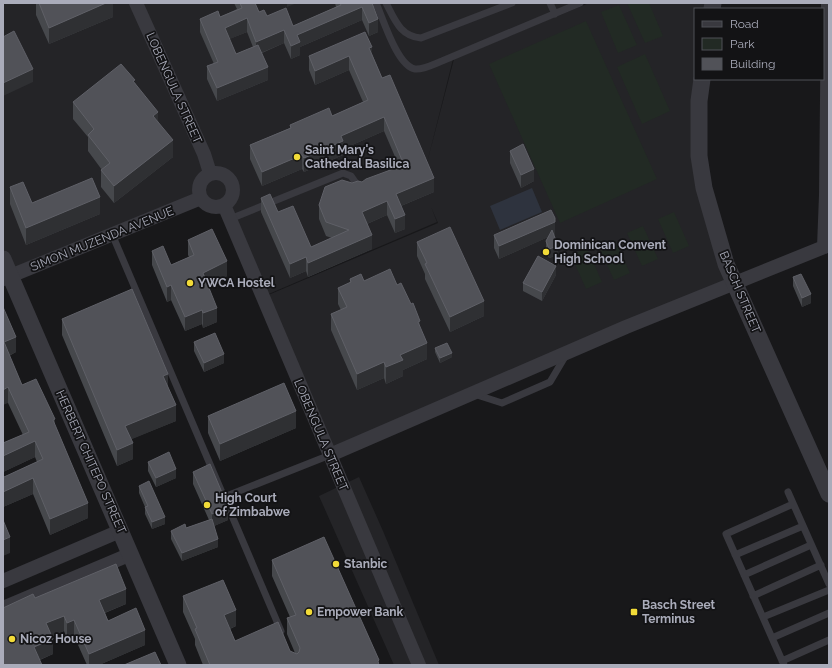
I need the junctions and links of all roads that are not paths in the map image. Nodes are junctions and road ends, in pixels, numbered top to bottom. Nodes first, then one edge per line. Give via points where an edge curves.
1 (136, 3) edge
2 (376, 3) edge
3 (386, 3) edge
4 (512, 3) edge
5 (550, 3) edge
6 (580, 3) edge
7 (828, 3) edge
8 (555, 14) junction
9 (702, 80) edge
10 (210, 173) junction
11 (361, 191) edge
12 (201, 198) junction
13 (224, 205) junction
14 (230, 219) junction
15 (112, 234) junction
16 (826, 246) edge
17 (3, 259) edge
18 (7, 278) edge
19 (734, 282) junction
20 (567, 353) junction
21 (472, 394) junction
22 (330, 455) junction
23 (788, 492) dead end
24 (829, 494) edge
25 (224, 497) junction
26 (793, 504) junction
27 (803, 526) junction
28 (120, 531) junction
29 (811, 545) junction
30 (131, 554) junction
31 (735, 555) junction
32 (821, 565) junction
33 (744, 575) junction
34 (3, 580) edge
35 (829, 584) edge
36 (829, 590) edge
37 (753, 596) junction
38 (3, 608) edge
39 (829, 613) edge
40 (763, 617) junction
41 (283, 636) edge
42 (772, 638) junction
43 (829, 640) edge
44 (783, 663) edge
45 (178, 665) edge
46 (419, 665) edge

1 - 10 street, LOBENGULA STREET via 204,154
2 - 8 lane via 399,57 414,69 428,67
3 - 4 lane via 404,32 412,37 421,38
5 - 8 lane
6 - 8 lane
7 - 16 street
9 - 19 street, BASCH STREET via 699,101 699,156 704,188 726,264
10 - 12 street via 200,184
10 - 13 street via 218,172 230,180 233,194 230,201
11 - 14 lane via 352,176 343,173
12 - 13 street via 211,207
12 - 15 street, SIMON MUZENDA AVENUE
13 - 14 street, LOBENGULA STREET
14 - 22 street, LOBENGULA STREET
15 - 18 street, SIMON MUZENDA AVENUE
15 - 25 lane
16 - 19 street
17 - 18 street, HERBERT CHITEPO STREET
18 - 28 street, HERBERT CHITEPO STREET
19 - 20 street
19 - 24 street, BASCH STREET
20 - 21 street
20 - 21 lane via 550,382 502,403
21 - 22 street
22 - 25 lane
22 - 46 street, LOBENGULA STREET
23 - 26 lane
25 - 41 lane
26 - 27 lane
26 - 31 lane via 726,534
27 - 29 lane
27 - 31 lane
28 - 30 street, HERBERT CHITEPO STREET
28 - 34 street
29 - 32 lane
29 - 33 lane
30 - 38 street
30 - 45 street, HERBERT CHITEPO STREET
31 - 33 lane
32 - 35 lane
32 - 37 lane
33 - 37 lane
36 - 40 lane
37 - 40 lane
39 - 42 lane
40 - 42 lane
42 - 44 lane
43 - 44 lane

